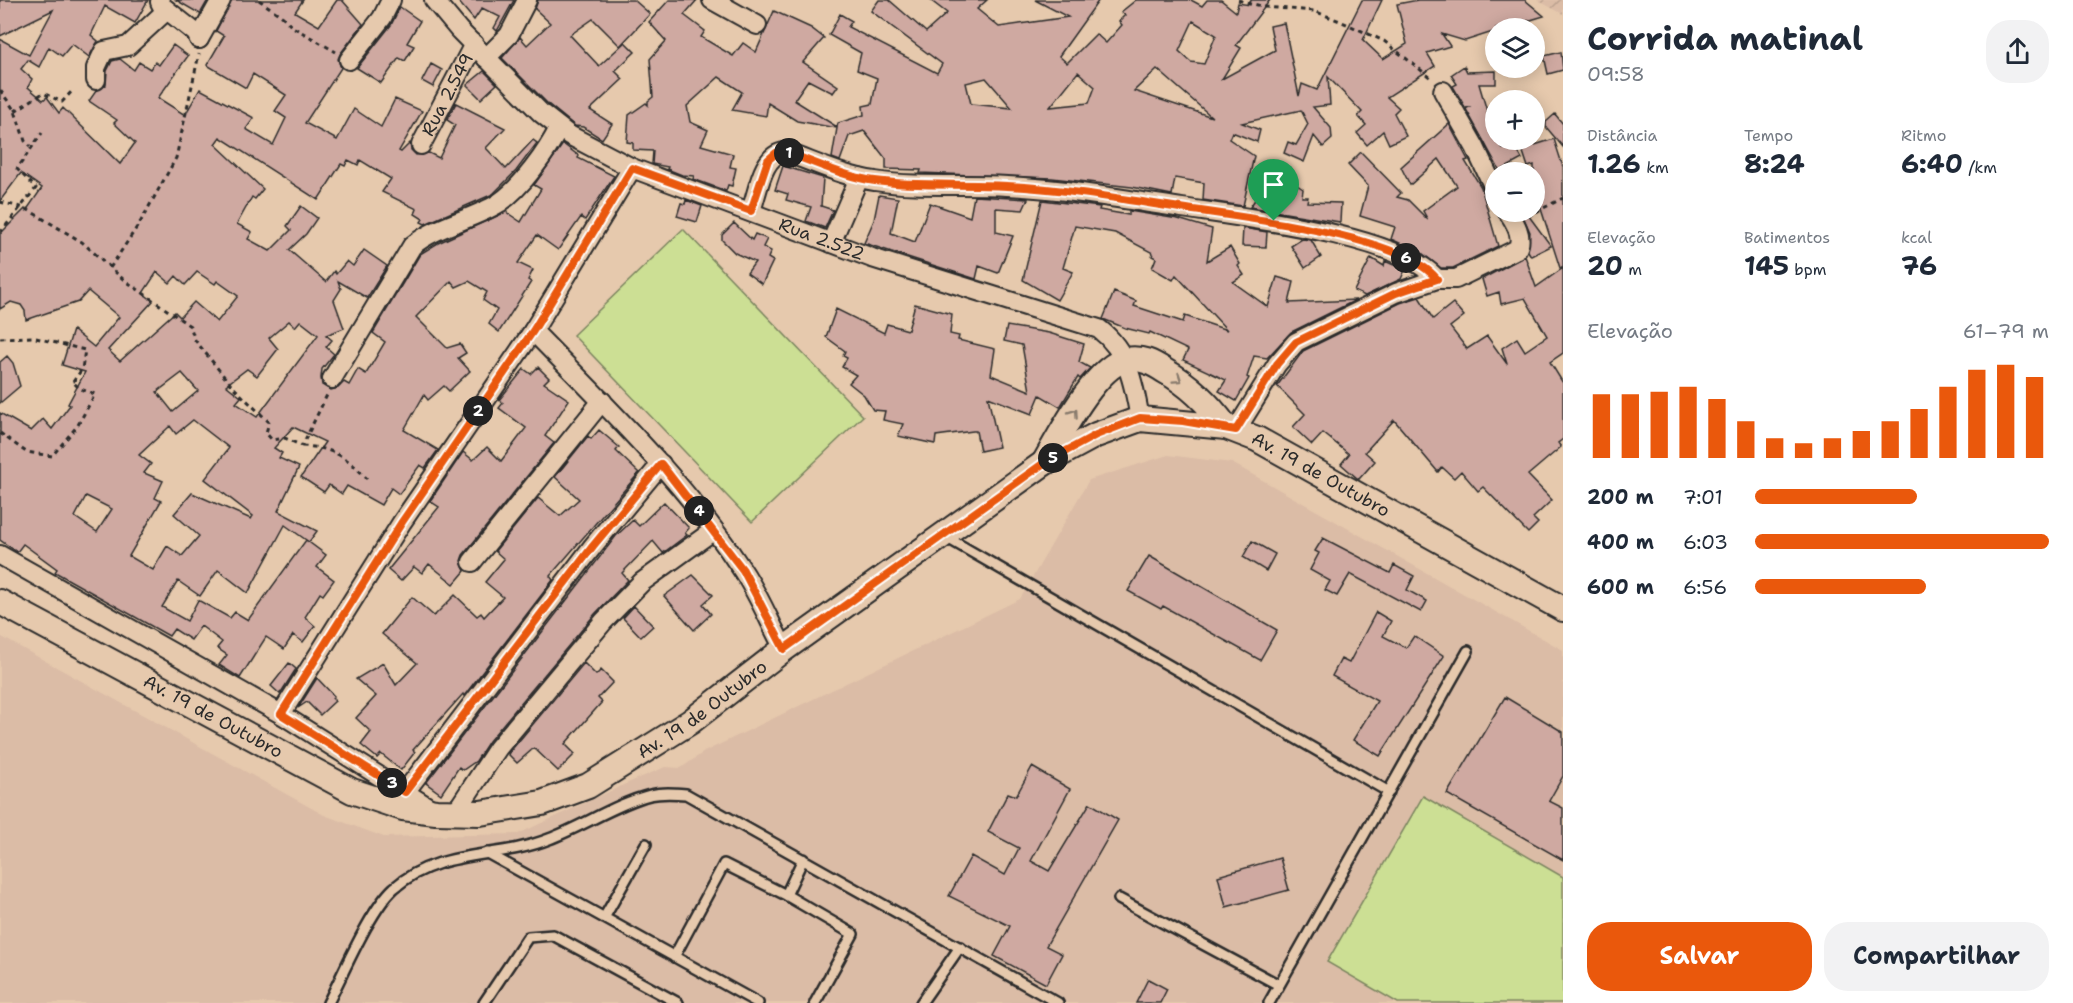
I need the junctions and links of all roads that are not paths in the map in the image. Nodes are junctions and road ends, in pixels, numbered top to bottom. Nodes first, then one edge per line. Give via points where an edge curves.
1 (221, 0) edge
2 (391, 0) edge
3 (434, 0) edge
4 (527, 0) edge
5 (712, 0) edge
6 (163, 5) edge
7 (757, 25) dead end
8 (480, 51) junction
9 (349, 60) road end
10 (96, 80) dead end
11 (1443, 91) road end
12 (559, 128) junction
13 (421, 145) dead end
14 (632, 168) junction
15 (1485, 168) edge
16 (859, 178) junction
17 (751, 211) junction
18 (1513, 222) edge
19 (831, 243) junction
20 (1437, 279) junction
21 (533, 331) junction
22 (1125, 360) junction
23 (332, 379) road end
24 (602, 401) junction
25 (1140, 418) junction
26 (1231, 428) junction
27 (1044, 463) junction
28 (661, 464) junction
29 (714, 530) junction
30 (942, 535) junction
31 (0, 555) edge
32 (472, 562) dead end
33 (0, 602) edge
34 (1563, 609) edge
35 (784, 649) junction
36 (1468, 651) dead end
37 (281, 714) junction
38 (405, 792) junction
39 (1389, 792) junction
40 (445, 812) junction
41 (646, 844) dead end
42 (487, 854) junction
43 (803, 859) junction
44 (786, 895) junction
45 (1119, 899) dead end
46 (604, 918) junction
47 (960, 947) junction
48 (674, 957) junction
49 (1279, 985) junction
50 (328, 1003) edge
51 (484, 1003) edge
52 (678, 1003) edge
53 (758, 1003) edge
54 (815, 1003) edge
55 (921, 1003) edge
56 (1058, 1003) edge
57 (1269, 1003) edge

1 - 6 street via 199,39
2 - 9 street
3 - 8 street, Rua 2.522
4 - 8 street, Rua 2.549 via 514,28
5 - 7 street
6 - 10 street via 128,46 104,51 96,68
8 - 12 street, Rua 2.522
8 - 13 street, Rua 2.549
11 - 15 street
12 - 14 street, Rua 2.522
12 - 23 street via 542,158 499,202 425,236 412,246
14 - 17 street, Rua 2.522
14 - 21 street
16 - 17 street via 785,152 776,153 768,160
16 - 19 street
16 - 20 street via 897,184 1042,189 1274,221 1395,253 1422,265
17 - 19 street, Rua 2.522
18 - 20 street via 1520,244 1517,249 1456,279
19 - 22 street, Rua 2.522 via 1079,320 1112,339
20 - 26 street via 1396,293 1296,342
21 - 24 street
21 - 37 street via 402,522
22 - 25 street, Rua 2.522
22 -> 26 street via 1147,360 1181,380
27 -> 22 street via 1070,417 1101,376
24 - 28 street
24 - 32 street
25 - 26 street, Av. 19 de Outubro
25 - 27 street, Av. 19 de Outubro via 1096,435
26 - 34 street, Av. 19 de Outubro via 1293,458
27 - 30 street, Av. 19 de Outubro
28 - 29 street
28 - 38 street
29 - 35 street via 743,570
29 - 40 street via 642,582 604,621
30 - 35 street, Av. 19 de Outubro
30 - 39 lane
31 - 37 street
33 - 40 street, Av. 19 de Outubro via 352,791 403,808
35 - 40 street, Av. 19 de Outubro via 690,722 588,786 513,809
36 - 39 lane
37 - 38 street
38 - 40 street
39 - 49 lane
41 - 46 lane
42 - 43 lane via 548,840 649,795 668,792 686,794
42 - 46 lane
42 - 50 lane via 441,861 412,873 392,890 373,917
43 - 44 lane
43 - 47 lane
44 - 48 lane via 724,864
44 - 54 lane via 853,934
45 - 49 lane
46 - 48 lane
47 - 55 lane
47 - 56 lane
48 - 53 lane
49 - 57 lane
51 - 52 lane via 528,937 539,934 553,935

